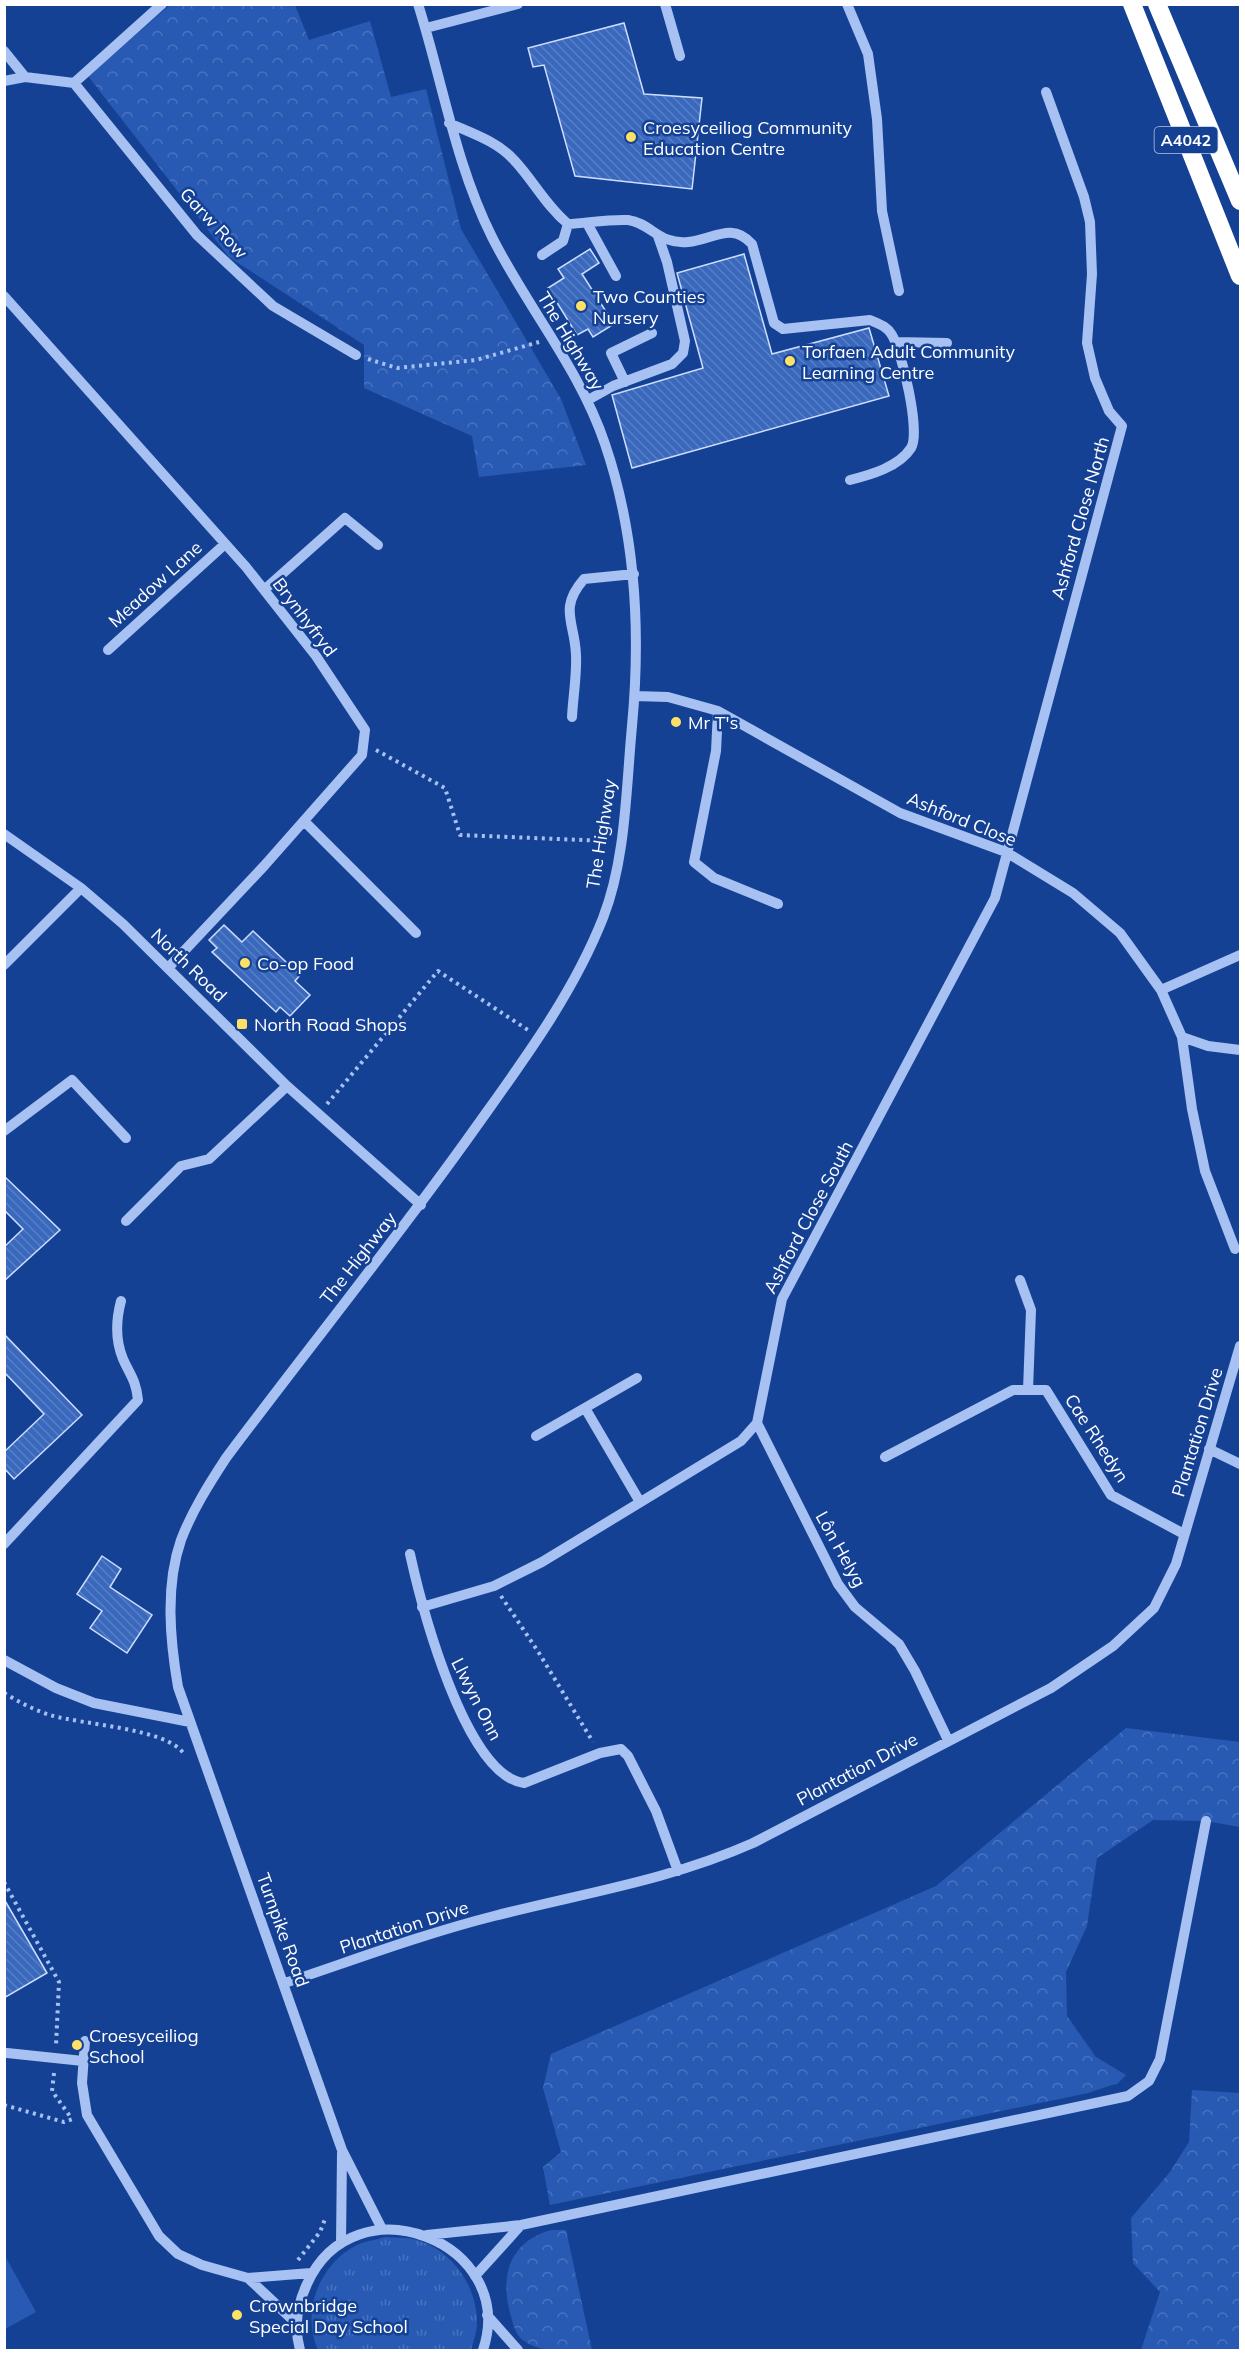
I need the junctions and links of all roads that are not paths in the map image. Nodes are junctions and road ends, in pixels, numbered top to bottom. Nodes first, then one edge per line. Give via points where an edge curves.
1 (162, 4) edge
2 (418, 4) edge
3 (518, 4) edge
4 (665, 4) edge
5 (847, 4) edge
6 (1132, 4) edge
7 (1157, 4) edge
8 (426, 28) junction
9 (4, 51) edge
10 (680, 56) dead end
11 (25, 77) junction
12 (4, 81) edge
13 (74, 83) junction
14 (1046, 92) dead end
15 (449, 123) junction
16 (1240, 201) edge
17 (587, 223) junction
18 (568, 224) junction
19 (658, 237) junction
20 (542, 255) dead end
21 (616, 276) dead end
22 (1240, 276) edge
23 (899, 291) dead end
24 (4, 296) edge
25 (652, 333) dead end
26 (895, 342) junction
27 (947, 343) dead end
28 (356, 355) road end
29 (625, 382) junction
30 (588, 400) junction
31 (850, 480) dead end
32 (225, 544) junction
33 (378, 545) dead end
34 (634, 574) junction
35 (264, 590) junction
36 (108, 650) dead end
37 (634, 696) junction
38 (718, 711) junction
39 (572, 717) dead end
40 (304, 821) junction
41 (4, 834) edge
42 (1006, 852) junction
43 (81, 888) junction
44 (778, 904) dead end
45 (416, 933) dead end
46 (1240, 955) edge
47 (4, 965) edge
48 (169, 967) junction
49 (1161, 990) junction
50 (1182, 1037) junction
51 (1240, 1050) edge
52 (287, 1086) junction
53 (4, 1131) edge
54 (126, 1138) dead end
55 (421, 1205) junction
56 (126, 1221) dead end
57 (1235, 1249) dead end
58 (1020, 1281) dead end
59 (122, 1301) dead end
60 (1240, 1347) edge
61 (637, 1378) dead end
62 (1028, 1390) junction
63 (585, 1408) junction
64 (757, 1423) junction
65 (536, 1436) dead end
66 (1209, 1449) junction
67 (885, 1457) dead end
68 (1240, 1464) edge
69 (640, 1502) junction
70 (1184, 1534) junction
71 (4, 1544) edge
72 (410, 1554) dead end
73 (422, 1607) junction
74 (4, 1660) edge
75 (190, 1722) junction
76 (948, 1740) junction
77 (1206, 1821) dead end
78 (678, 1871) junction
79 (285, 1983) junction
80 (85, 2042) dead end
81 (7, 2053) dead end
82 (83, 2061) junction
83 (342, 2150) junction
84 (521, 2225) junction
85 (382, 2229) junction
86 (427, 2235) junction
87 (341, 2243) junction
88 (311, 2273) junction
89 (475, 2276) junction
90 (248, 2278) junction
91 (487, 2315) junction
92 (296, 2324) junction
93 (300, 2350) edge
94 (483, 2350) edge
95 (518, 2350) edge

1 - 13 street
2 - 8 street, The Highway
3 - 8 street
4 - 10 street
5 - 23 street via 868,54 878,119 882,211
6 - 22 highway, A4042
7 - 16 highway, A4042
8 - 15 street, The Highway
9 - 11 street
11 - 12 street
11 - 13 street
13 - 28 street, Garw Row via 197,235 273,306
14 - 42 street, Ashford Close North via 1090,222 1092,274 1087,343 1109,411 1122,426
15 - 18 street via 491,142 513,158
15 - 30 street, The Highway via 467,183 493,239
17 - 18 street
17 - 19 street via 629,220
17 - 21 street
18 - 20 street via 563,240
19 - 26 street via 670,242 689,242 730,231 743,234 752,243 774,322 783,329 870,320 883,325
19 - 29 street via 685,341 683,353 672,364
24 - 32 street, Brynhyfryd
25 - 29 street via 611,353
26 - 27 street
26 - 31 street via 915,431 912,448 898,462
29 - 30 street
30 - 34 street, The Highway via 606,445
32 - 35 street, Brynhyfryd
32 - 36 street, Meadow Lane
33 - 35 street via 345,518
34 - 37 street, The Highway
34 - 39 street via 584,579 575,590 569,605 576,655
35 - 40 street, Brynhyfryd via 365,730 362,755
37 - 38 street, Ashford Close via 668,697
37 - 55 street, The Highway via 617,866 604,915 582,967 539,1037
38 - 42 street, Ashford Close via 900,813
38 - 44 street via 716,751 694,862 714,878
40 - 45 street
40 - 48 street
41 - 43 street, North Road
42 - 49 street, Ashford Close via 1073,893 1120,933
42 - 64 street, Ashford Close South via 995,898 981,929 782,1299
43 - 47 street
43 - 48 street, North Road
46 - 49 street
48 - 52 street, North Road
49 - 50 street, Ashford Close
50 - 51 street via 1208,1046
50 - 57 street, Ashford Close via 1205,1171
52 - 55 street, North Road
52 - 56 street via 208,1159 181,1166
53 - 54 street via 72,1080
55 - 75 street, The Highway via 226,1458 200,1498 181,1540 173,1575 172,1651 178,1687
58 - 62 street via 1031,1310
59 - 71 street via 116,1319 118,1337 138,1400
60 - 66 street, Plantation Drive
61 - 63 street
62 - 67 street via 1013,1390
62 - 70 street, Cae Rhedyn via 1046,1390 1111,1494
63 - 65 street
63 - 69 street
64 - 69 street via 741,1441
64 - 76 street, Lôn Helyg via 838,1584 855,1607 899,1644
66 - 68 street
66 - 70 street, Plantation Drive
69 - 73 street via 542,1562 494,1586
70 - 76 street, Plantation Drive via 1176,1564 1154,1608 1113,1646 1051,1688
72 - 73 street, Llwyn Onn
73 - 78 street, Llwyn Onn via 438,1659 472,1733 502,1773 512,1782 524,1783 600,1753 621,1749 656,1811
74 - 75 street via 94,1703
75 - 79 street, Turnpike Road
76 - 78 street, Plantation Drive via 753,1843
77 - 84 street via 1160,2059 1149,2081 1128,2096
78 - 79 street, Plantation Drive via 491,1917
79 - 83 street, Turnpike Road
80 - 82 street
81 - 82 street
82 - 90 street via 82,2094 87,2115 159,2236 178,2254
83 - 85 street, Turnpike Road
83 - 87 street, Turnpike Road
84 - 86 street
84 - 89 street
85 - 86 street
85 - 87 street
86 - 89 street via 454,2252
87 - 88 street
88 - 90 street
88 - 92 street via 300,2297
89 - 91 street
90 - 92 street
91 - 94 street
91 - 95 street
92 - 93 street

